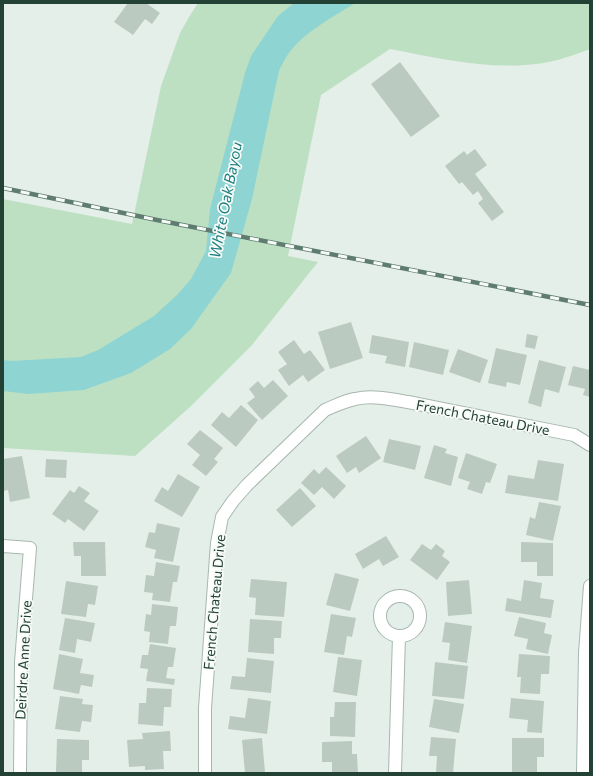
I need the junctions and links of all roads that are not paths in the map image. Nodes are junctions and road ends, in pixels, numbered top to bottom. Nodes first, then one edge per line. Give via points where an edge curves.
1 (590, 445) edge
2 (3, 546) edge
3 (590, 586) edge
4 (399, 636) dead end
5 (20, 773) edge
6 (205, 773) edge
7 (395, 773) edge
8 (583, 773) edge

1 - 6 street, French Chateau Drive via 574,435 381,397 355,399 325,410 247,485 222,518 217,543 205,708
2 - 5 street, Deirdre Anne Drive via 30,548 21,662
3 - 8 street via 585,653
4 - 7 street

